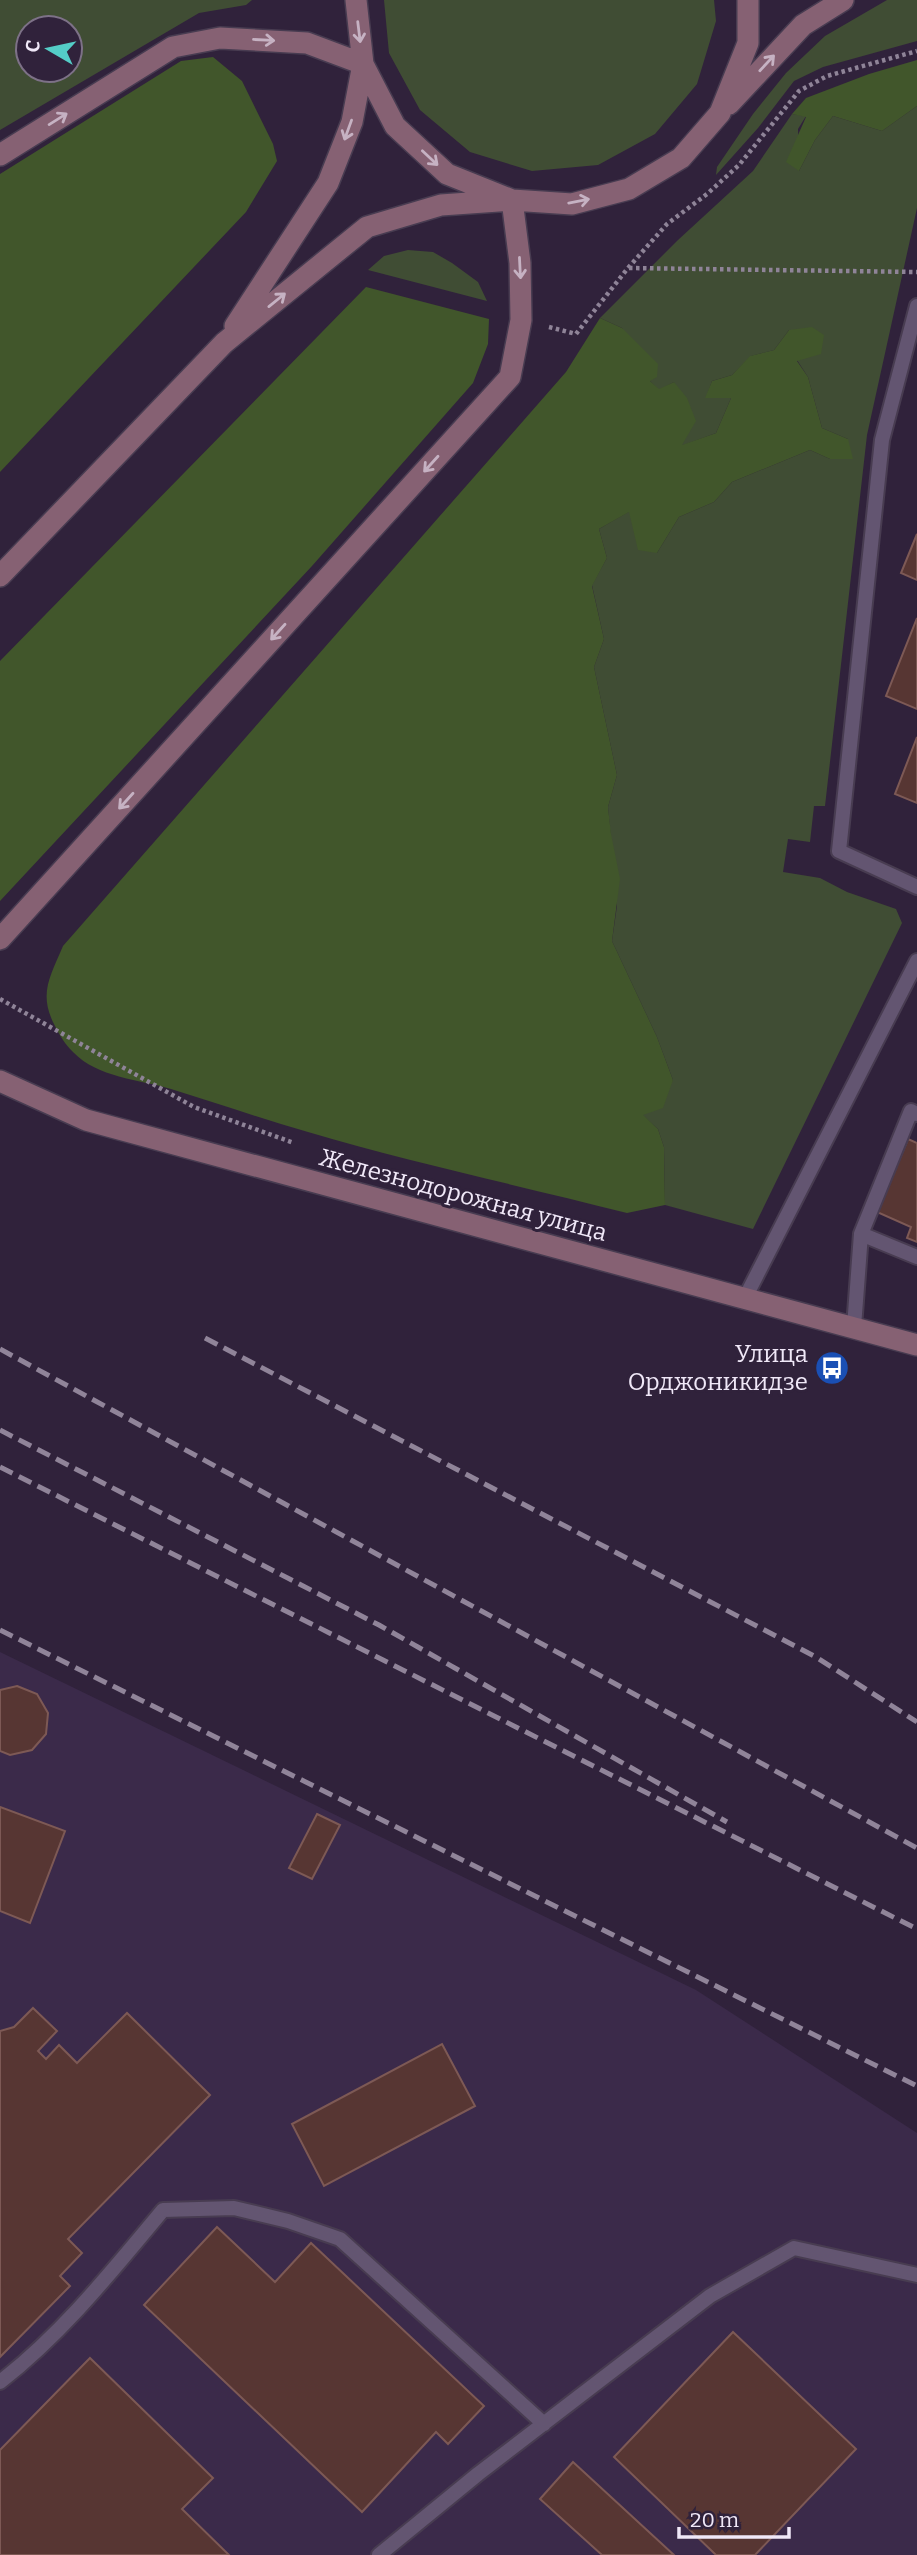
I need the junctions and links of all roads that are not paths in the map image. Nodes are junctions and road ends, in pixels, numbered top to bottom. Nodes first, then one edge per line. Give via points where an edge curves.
1 (356, 0) edge
2 (748, 0) edge
3 (843, 0) edge
4 (363, 64) junction
5 (720, 113) junction
6 (0, 155) edge
7 (512, 200) junction
8 (917, 306) edge
9 (224, 342) junction
10 (0, 576) edge
11 (917, 887) edge
12 (0, 939) edge
13 (917, 961) edge
14 (0, 1081) edge
15 (917, 1114) edge
16 (860, 1234) junction
17 (917, 1257) edge
18 (745, 1298) junction
19 (855, 1327) junction
20 (917, 1345) edge
21 (917, 2275) edge
22 (0, 2382) edge
23 (544, 2424) junction
24 (379, 2555) edge

1 -> 4 main road
2 - 5 main road via 748,43
5 -> 3 main road via 803,25
6 -> 4 main road via 173,47 220,38 307,43
4 -> 7 main road via 395,126 447,174
4 -> 9 main road via 352,122 328,183
7 -> 5 main road via 572,204 629,189 681,158
9 -> 7 main road via 368,227 442,205
7 -> 12 main road via 521,320 510,377
8 - 11 lane via 882,440 839,851
9 - 10 main road
13 - 18 lane
14 - 18 main road, Железнодорожная улица via 86,1120
15 - 16 lane via 911,1111
16 - 17 lane
16 - 19 lane
18 - 19 main road, Железнодорожная улица
19 - 20 main road, Железнодорожная улица
21 - 23 lane via 793,2248 710,2296
22 - 23 lane via 89,2300 163,2210 234,2207 340,2239
23 - 24 lane

